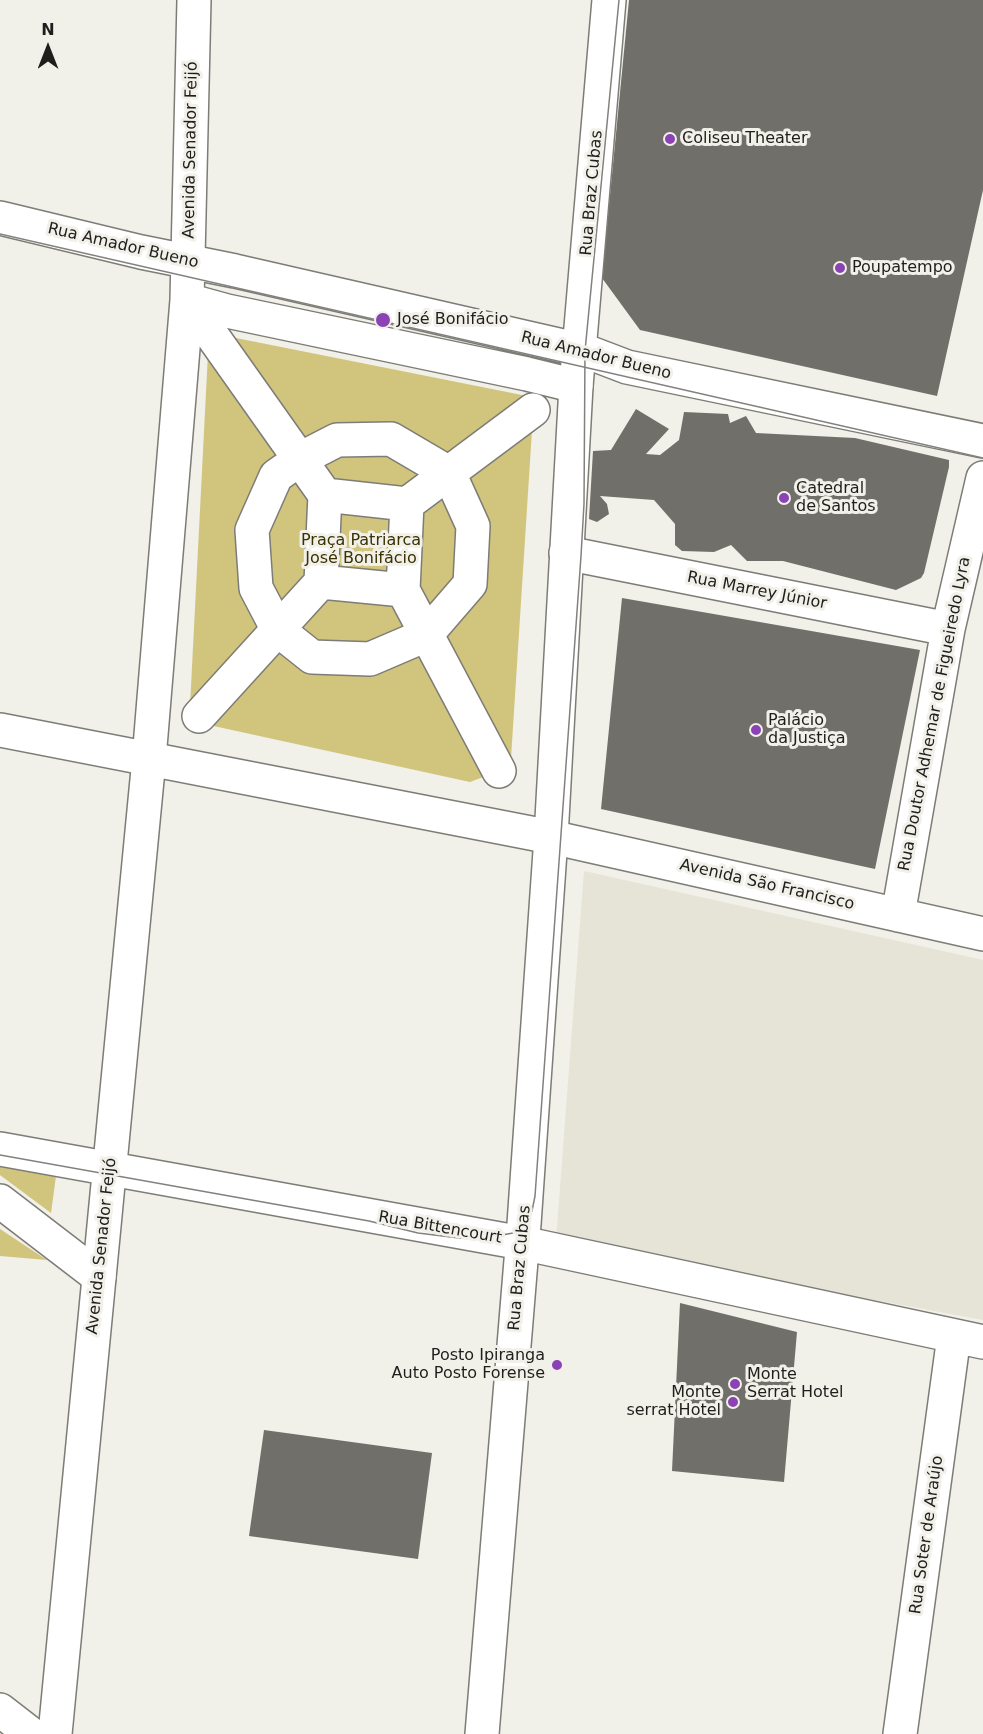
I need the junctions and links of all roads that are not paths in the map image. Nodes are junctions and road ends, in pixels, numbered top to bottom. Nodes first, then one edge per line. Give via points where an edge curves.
1 (194, 0) edge
2 (609, 0) edge
3 (0, 218) edge
4 (189, 262) junction
5 (188, 300) junction
6 (578, 350) junction
7 (576, 386) junction
8 (533, 410) dead end
9 (983, 441) edge
10 (300, 459) junction
11 (449, 473) junction
12 (983, 478) edge
13 (325, 495) junction
14 (407, 504) junction
15 (567, 554) junction
16 (321, 582) junction
17 (403, 590) junction
18 (948, 629) junction
19 (278, 630) junction
20 (426, 635) junction
21 (199, 716) dead end
22 (0, 730) edge
23 (150, 759) junction
24 (499, 771) dead end
25 (551, 837) junction
26 (898, 915) junction
27 (983, 934) edge
28 (0, 1149) edge
29 (110, 1168) junction
30 (0, 1201) edge
31 (522, 1243) junction
32 (99, 1277) junction
33 (968, 1339) edge
34 (0, 1710) edge
35 (31, 1734) edge
36 (55, 1734) edge
37 (482, 1734) edge
38 (900, 1734) edge

1 - 4 street, Avenida Senador Feijó
2 - 6 street, Rua Braz Cubas
3 - 4 street, Rua Amador Bueno
4 - 5 street, Avenida Senador Feijó
4 - 6 street, Rua Amador Bueno
5 - 7 street
5 - 10 street
5 - 23 street
6 - 7 street, Rua Braz Cubas
6 - 9 street, Rua Amador Bueno via 627,367
7 - 15 street
8 - 11 street
10 - 11 street via 337,440 391,439
10 - 13 street
10 - 19 street via 276,476 252,530 256,588
11 - 14 street
11 - 20 street via 473,526 470,584
12 - 18 street, Rua Doutor Adhemar de Figueiredo Lyra
13 - 14 street
13 - 16 street
14 - 17 street
15 - 18 street, Rua Marrey Júnior
15 - 25 street
16 - 17 street
16 - 19 street
17 - 20 street
18 - 26 street, Rua Doutor Adhemar de Figueiredo Lyra
19 - 20 street via 312,657 370,659
19 - 21 street
20 - 24 street
22 - 23 street
23 - 25 street
23 - 29 street, Avenida Senador Feijó
25 - 26 street, Avenida São Francisco
25 - 31 street, Rua Braz Cubas
26 - 27 street, Avenida São Francisco
28 - 29 street, Rua Bittencourt
29 - 31 street, Rua Bittencourt
29 - 32 street, Avenida Senador Feijó
30 - 32 street
31 - 33 street, Rua Bittencourt
31 - 37 street, Rua Braz Cubas
32 - 36 street, Avenida Senador Feijó
33 - 38 street, Rua Soter de Araújo
34 - 35 street

